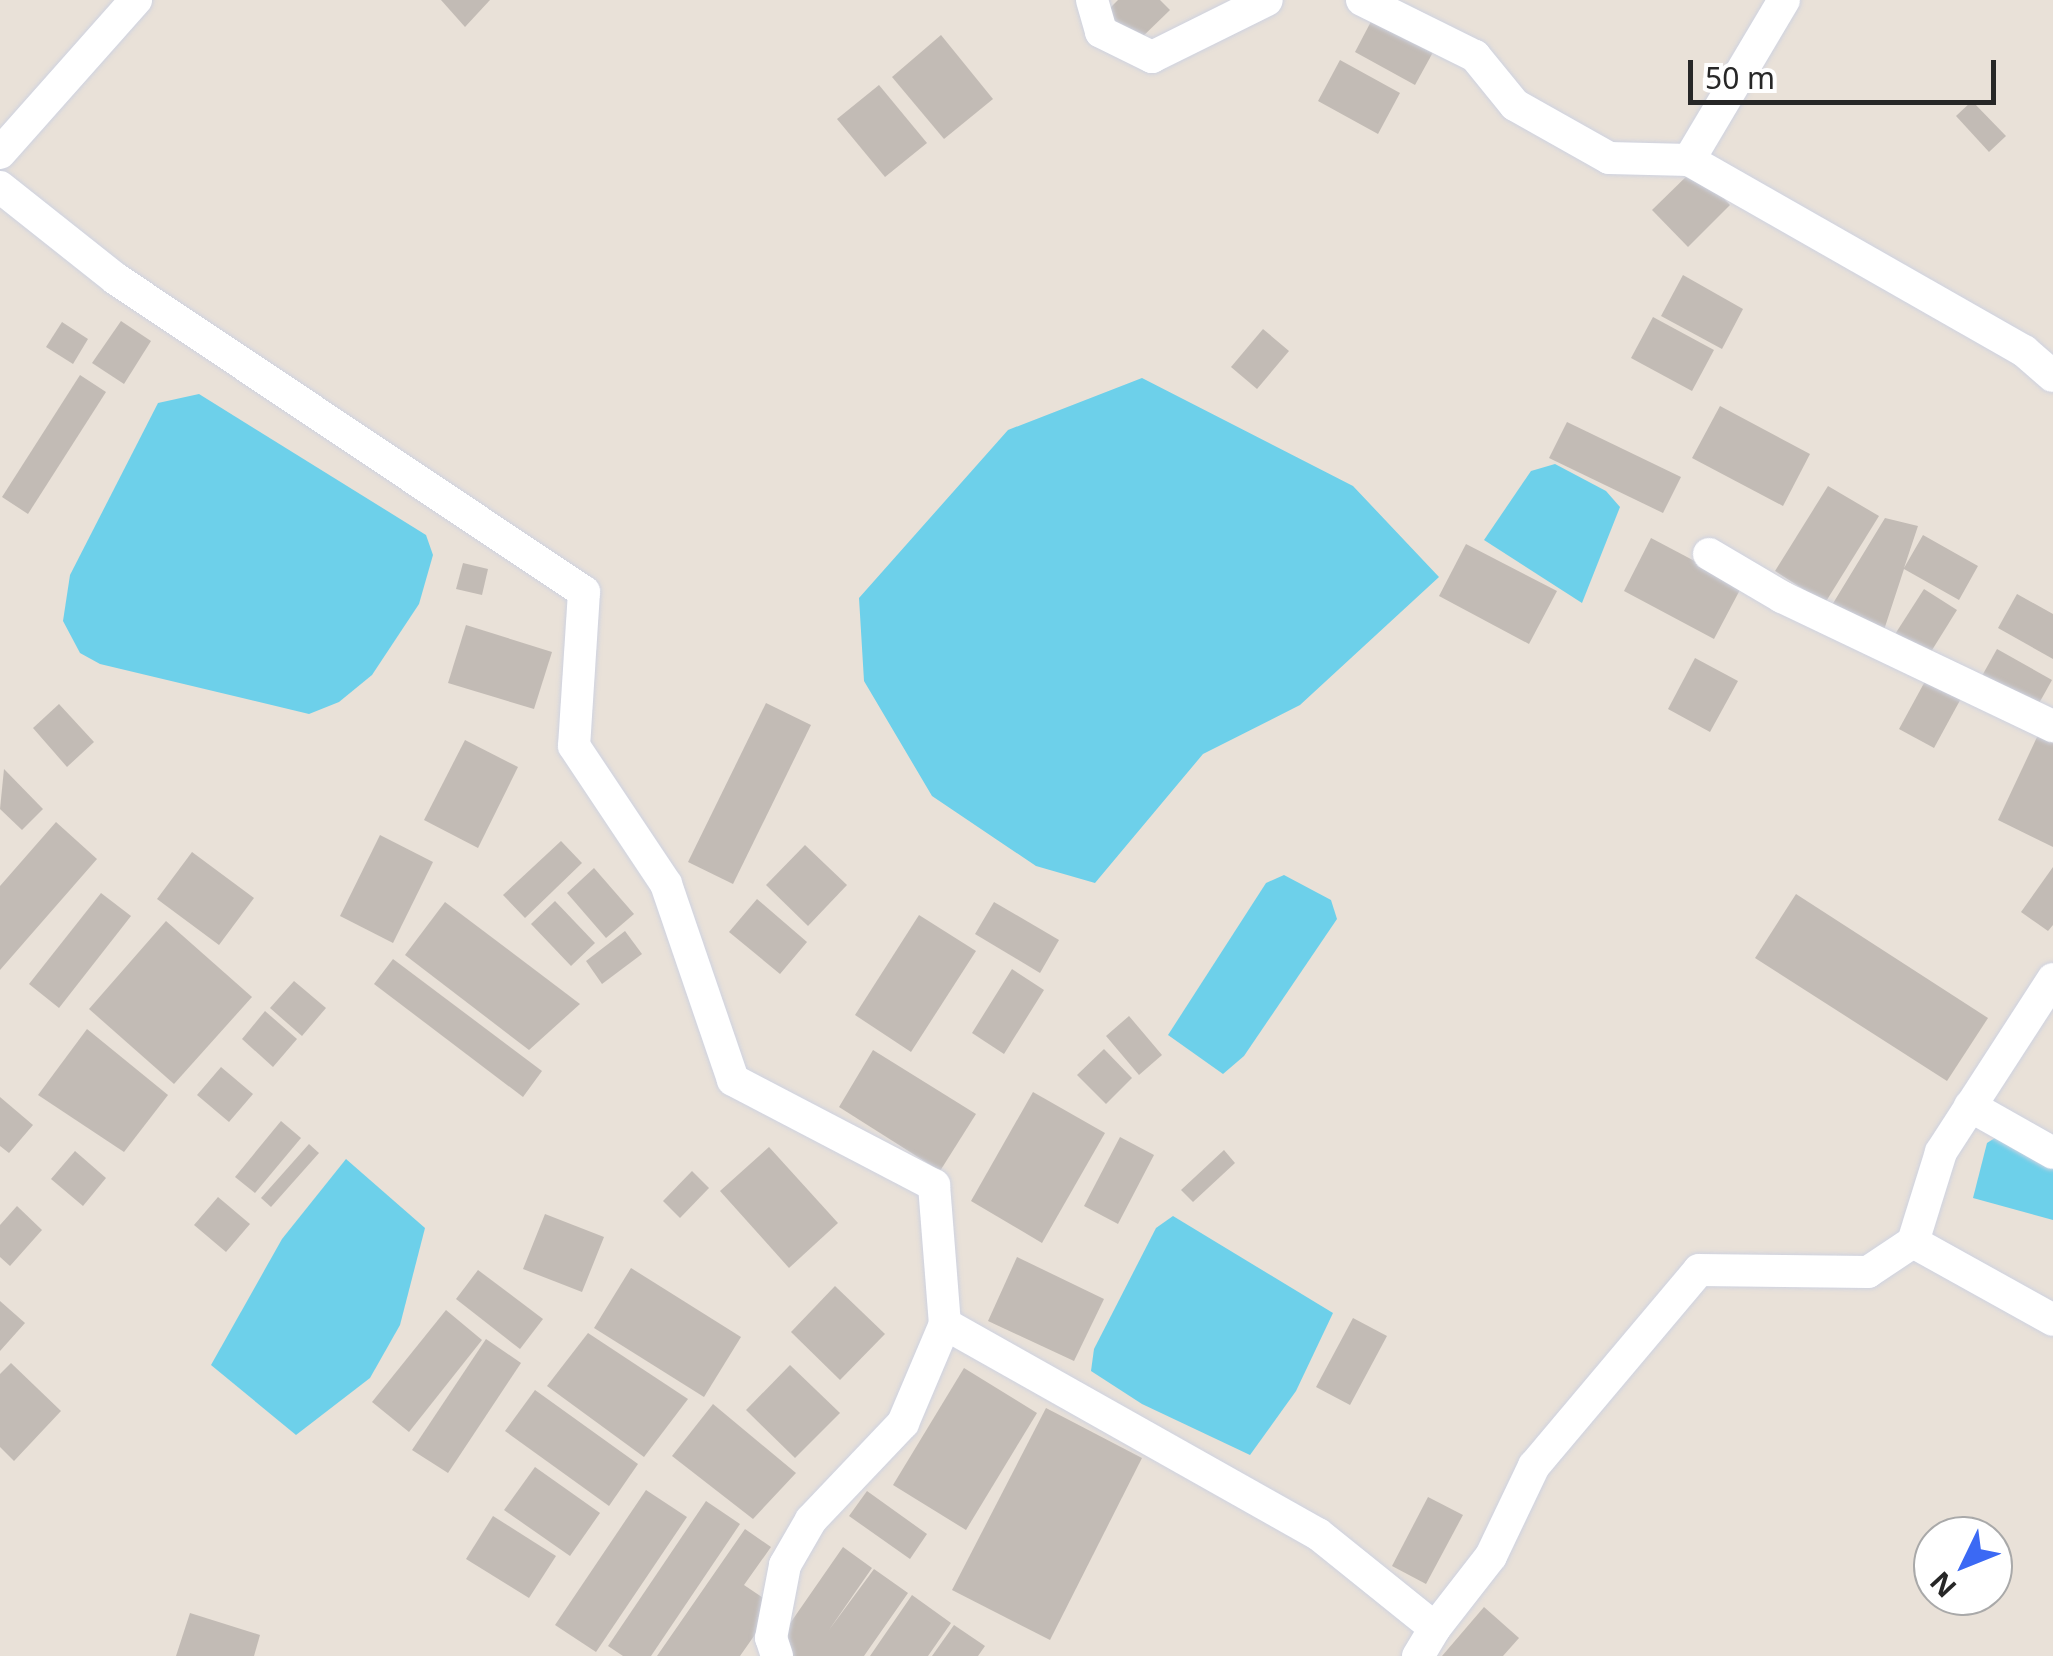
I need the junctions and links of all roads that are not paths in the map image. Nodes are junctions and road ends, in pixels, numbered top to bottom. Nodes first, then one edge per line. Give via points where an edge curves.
1 (136, 0) edge
2 (1092, 0) edge
3 (1267, 0) edge
4 (1362, 0) edge
5 (1784, 0) edge
6 (0, 154) edge
7 (1689, 160) junction
8 (0, 187) edge
9 (2053, 376) edge
10 (1708, 554) dead end
11 (2053, 726) edge
12 (2053, 978) edge
13 (1970, 1106) junction
14 (2053, 1154) edge
15 (1913, 1242) junction
16 (2053, 1320) edge
17 (945, 1324) junction
18 (1427, 1642) edge
19 (777, 1656) edge

1 - 6 street
2 - 3 street via 1101,32 1152,57
4 - 7 street via 1475,56 1515,105 1609,158
5 - 7 street
7 - 9 street via 2024,351
8 - 17 street via 116,278 584,592 574,746 666,884 733,1080 934,1186
10 - 11 street via 1799,605
12 - 13 street
13 - 14 street
13 - 15 street via 1941,1152
15 - 16 street
15 - 18 street via 1868,1272 1699,1270 1534,1466 1491,1556
17 - 18 street via 1318,1534
17 - 19 street via 903,1423 811,1520 785,1566 771,1638

